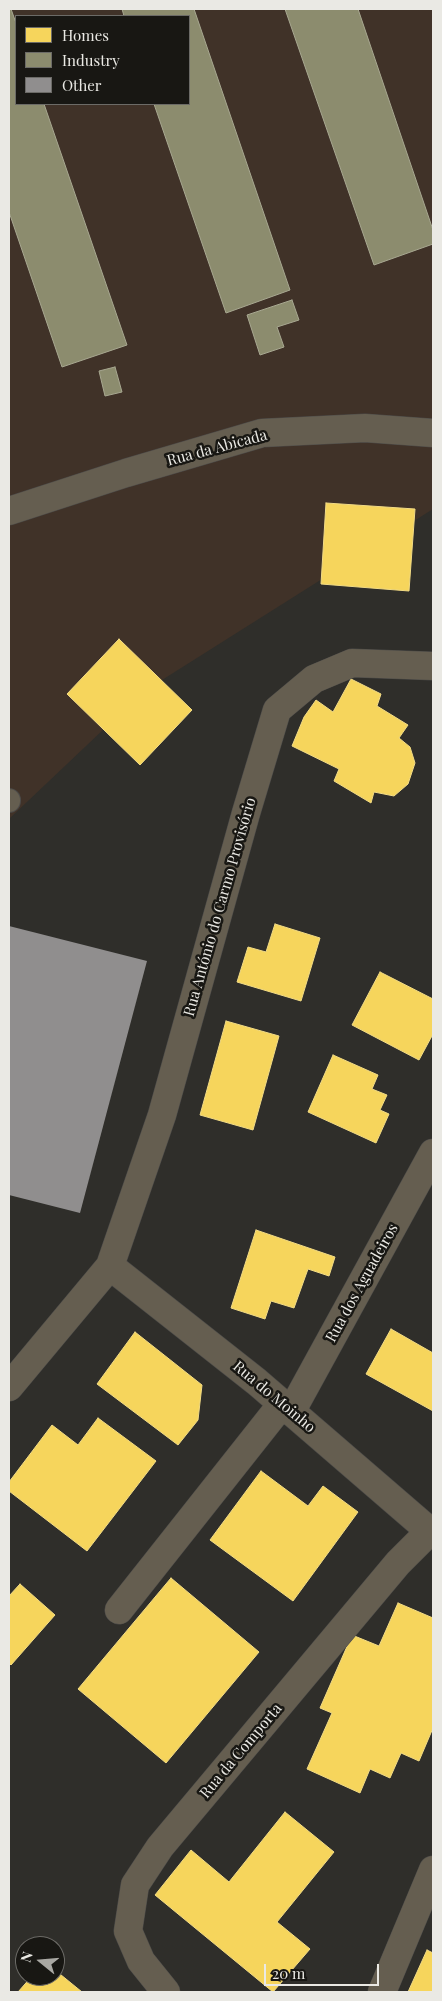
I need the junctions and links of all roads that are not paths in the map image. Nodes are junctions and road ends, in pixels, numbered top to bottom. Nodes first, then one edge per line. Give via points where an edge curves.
1 (433, 433) edge
2 (9, 511) edge
3 (433, 666) edge
4 (433, 1153) edge
5 (110, 1266) junction
6 (9, 1388) edge
7 (287, 1408) junction
8 (431, 1532) edge
9 (119, 1610) dead end
10 (433, 1870) edge
11 (166, 1992) edge
12 (382, 1992) edge

1 - 2 street, Rua da Abicada via 365,428 262,433
3 - 5 street, Rua António do Carmo Provisório via 352,663 314,679 277,710 162,1115
4 - 7 street, Rua dos Aguadeiros
5 - 6 street
5 - 7 street, Rua do Moinho
7 - 8 street, Rua do Moinho
7 - 9 street, Rua dos Aguadeiros
8 - 11 street, Rua da Comporta via 398,1563 160,1847 135,1885 128,1931 141,1961
10 - 12 street

